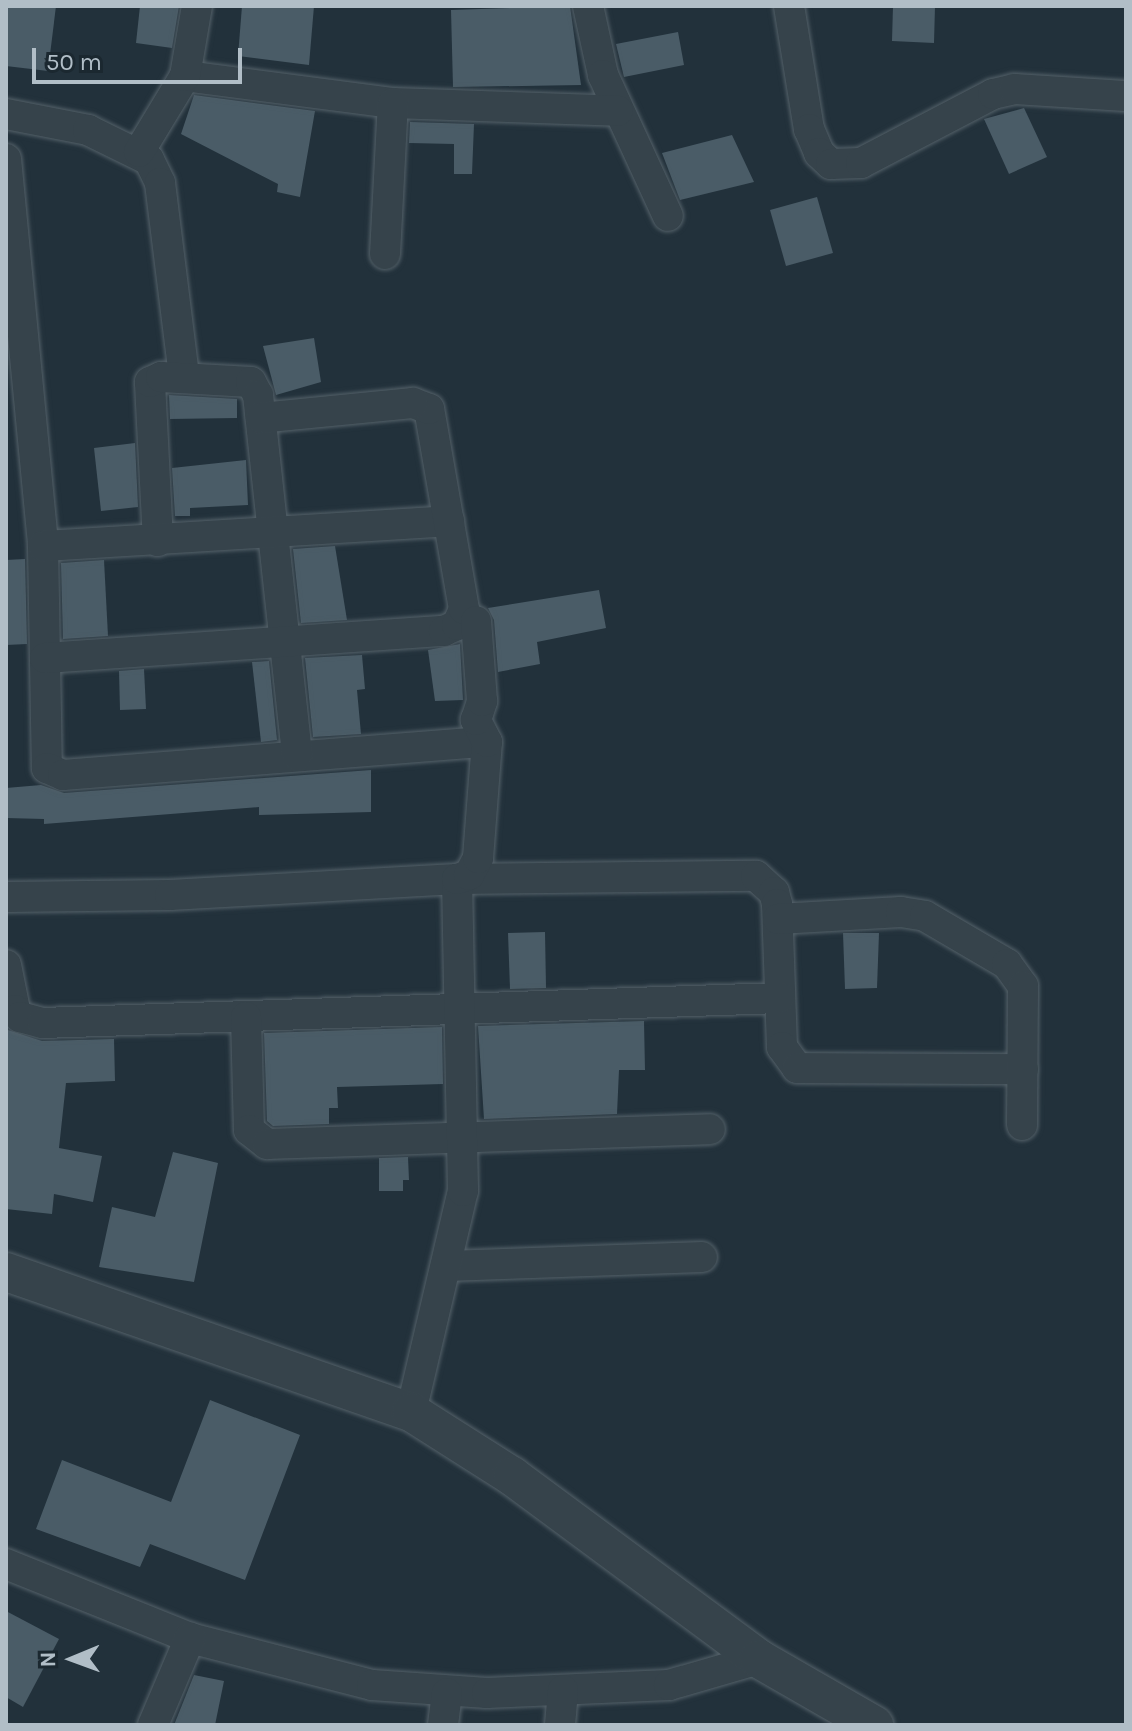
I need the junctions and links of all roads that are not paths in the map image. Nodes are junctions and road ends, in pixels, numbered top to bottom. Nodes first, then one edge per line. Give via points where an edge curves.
1 (197, 6) edge
2 (588, 6) edge
3 (789, 6) edge
4 (185, 76) junction
5 (1126, 96) edge
6 (393, 103) junction
7 (618, 111) junction
8 (6, 114) edge
9 (152, 134) junction
10 (6, 159) edge
11 (668, 216) dead end
12 (385, 254) dead end
13 (184, 377) junction
14 (261, 418) junction
15 (449, 521) junction
16 (274, 535) junction
17 (158, 541) junction
18 (43, 546) junction
19 (476, 621) dead end
20 (287, 640) junction
21 (45, 658) junction
22 (487, 742) junction
23 (297, 756) junction
24 (457, 879) junction
25 (6, 897) edge
26 (778, 919) junction
27 (6, 965) edge
28 (780, 998) junction
29 (459, 1010) junction
30 (246, 1017) junction
31 (1023, 1069) junction
32 (1022, 1125) dead end
33 (710, 1129) dead end
34 (464, 1140) junction
35 (702, 1257) dead end
36 (448, 1266) junction
37 (6, 1272) edge
38 (411, 1412) junction
39 (6, 1564) edge
40 (190, 1638) junction
41 (759, 1659) junction
42 (563, 1690) junction
43 (447, 1693) junction
44 (861, 1722) edge
45 (153, 1725) edge
46 (443, 1725) edge
47 (560, 1725) edge

1 - 4 street
2 - 7 street via 596,54
3 - 5 street via 809,129 819,153 831,164 861,163 993,94 1014,89
4 - 6 street
4 - 9 street
6 - 7 street
6 - 12 street
7 - 11 street
8 - 9 street via 88,130
9 - 13 street
10 - 18 street
13 - 14 street via 251,382
13 - 17 street via 155,378 148,388
14 - 15 street via 422,404 433,417
14 - 16 street
15 - 16 street
15 - 20 street via 464,609 457,625 444,631
16 - 17 street
16 - 20 street
17 - 18 street
18 - 21 street
19 - 22 street via 482,701 476,720
20 - 21 street
20 - 23 street
21 - 23 street via 45,760 54,773
22 - 23 street
22 - 24 street via 478,858 469,875
24 - 25 street via 170,895
24 - 26 street via 744,874 756,876 774,892
24 - 29 street
26 - 28 street
26 - 31 street via 901,912 925,916 1007,964 1023,986
27 - 30 street via 15,1010 29,1022
28 - 29 street
28 - 31 street via 782,1047 806,1072
29 - 30 street
29 - 34 street
30 - 34 street via 253,1138 267,1144
31 - 32 street
33 - 34 street
34 - 36 street via 463,1191
35 - 36 street
36 - 38 street
37 - 38 street
38 - 41 street via 512,1476
39 - 40 street
40 - 43 street via 372,1685
40 - 45 street
41 - 42 street via 669,1685
41 - 44 street
42 - 43 street
42 - 47 street
43 - 46 street

